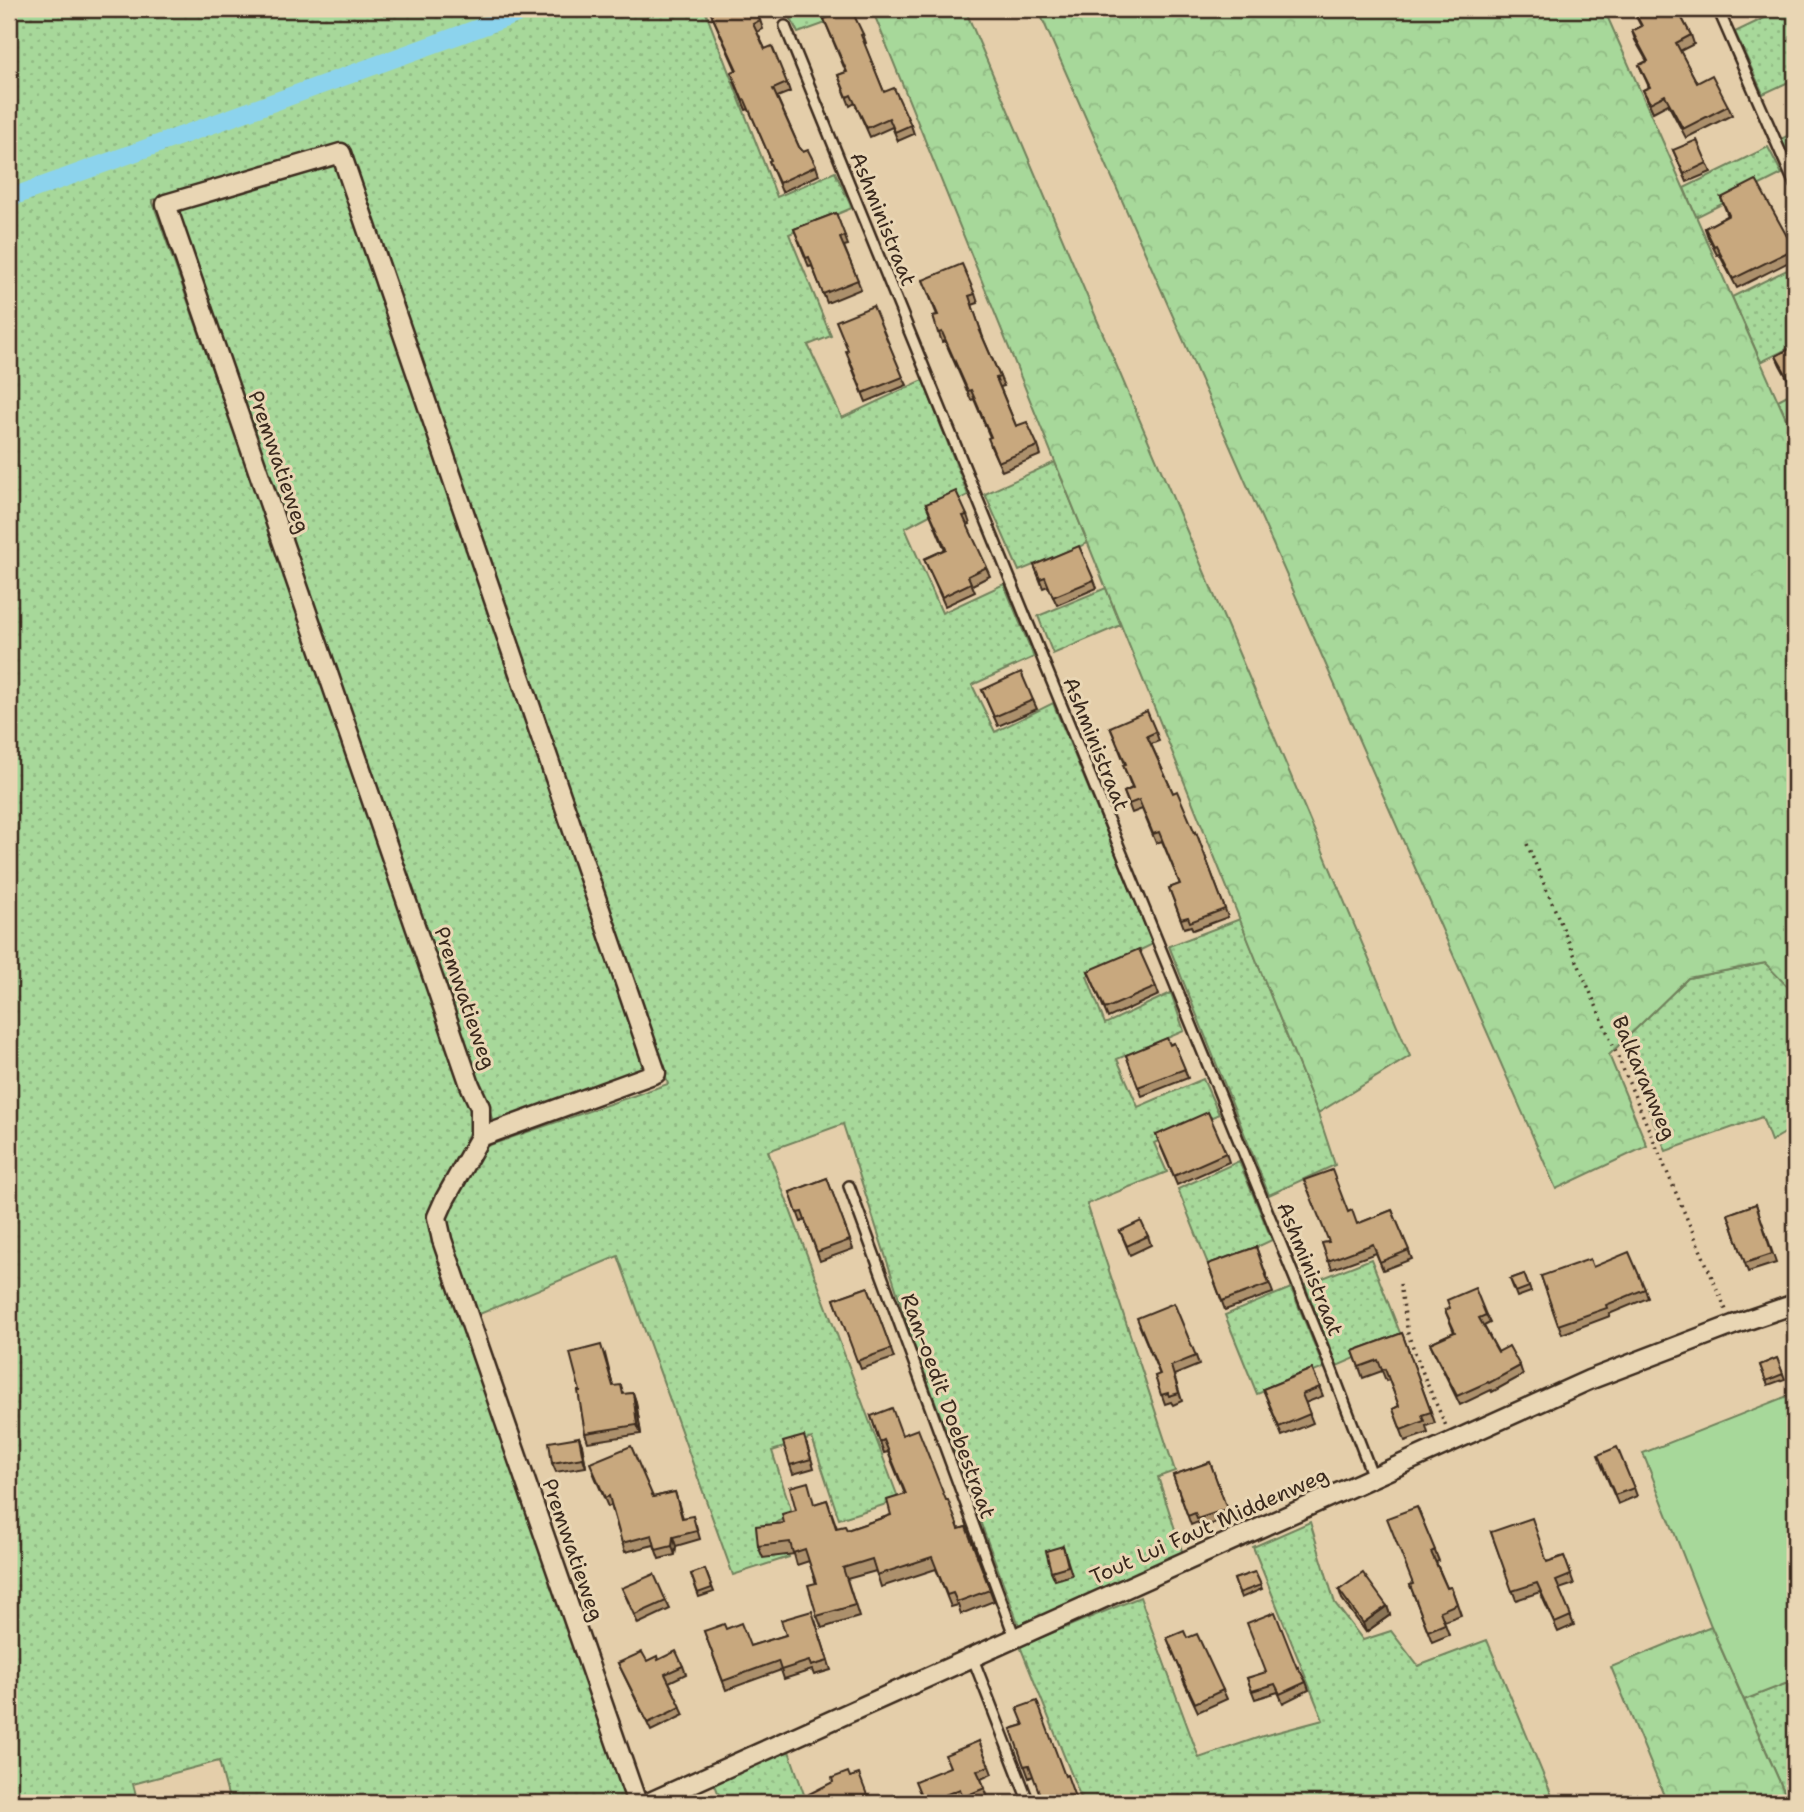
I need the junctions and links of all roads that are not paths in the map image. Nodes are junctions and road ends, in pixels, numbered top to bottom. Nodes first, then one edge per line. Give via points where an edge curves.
1 (1718, 9) edge
2 (785, 26) dead end
3 (1795, 186) edge
4 (480, 1137) junction
5 (849, 1186) dead end
6 (1789, 1306) edge
7 (1373, 1477) junction
8 (1015, 1638) junction
9 (972, 1656) junction
10 (637, 1803) edge
11 (648, 1803) edge
12 (1029, 1803) edge

1 - 3 lane
2 - 7 lane, Ashministraat
4 - 4 street, Premwatieweg via 480,1107 166,204 341,153 656,1073
4 - 10 street, Premwatieweg via 437,1217 442,1240
5 - 8 lane, Ram-oedit Doebestraat
6 - 7 street, Tout Lui Faut Middenweg via 1589,1380
7 - 8 street, Tout Lui Faut Middenweg
8 - 9 street, Tout Lui Faut Middenweg
9 - 11 street, Tout Lui Faut Middenweg
9 - 12 lane

